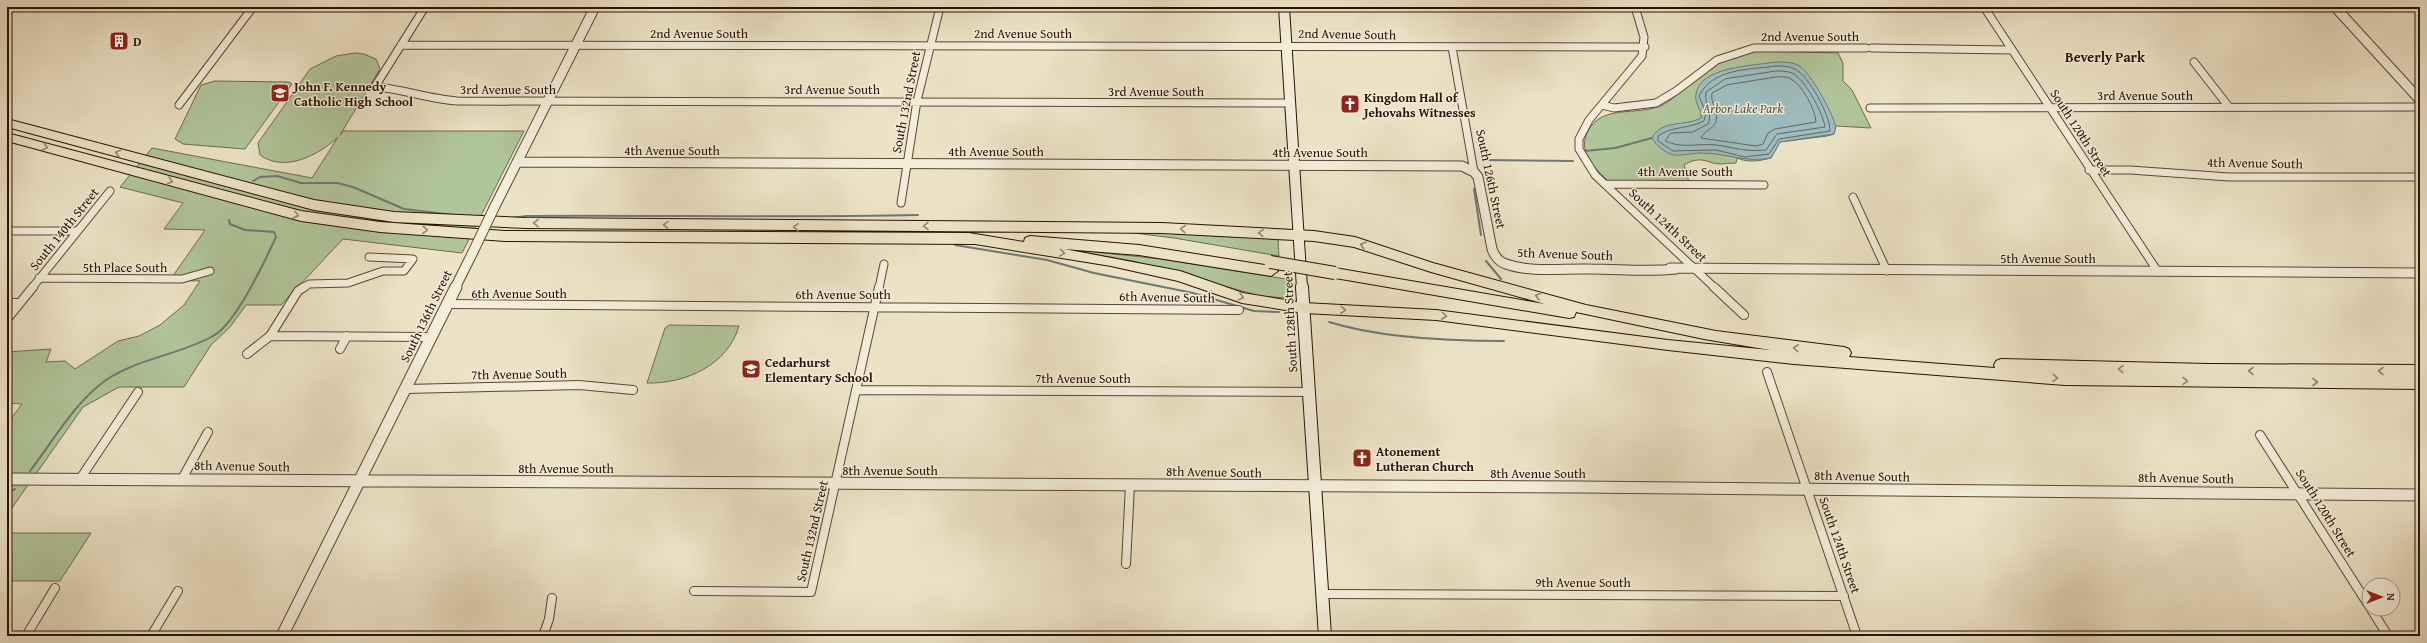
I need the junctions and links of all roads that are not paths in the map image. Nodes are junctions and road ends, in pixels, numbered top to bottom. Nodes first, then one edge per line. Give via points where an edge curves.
1 (253, 7) edge
2 (425, 7) edge
3 (595, 7) edge
4 (940, 7) edge
5 (1284, 7) edge
6 (1635, 7) edge
7 (1984, 7) edge
8 (2335, 7) edge
9 (401, 45) junction
10 (576, 45) junction
11 (930, 45) junction
12 (1287, 46) junction
13 (1452, 47) junction
14 (1645, 47) junction
15 (2011, 50) junction
16 (2194, 62) dead end
17 (2420, 100) edge
18 (547, 101) junction
19 (918, 101) junction
20 (1290, 103) junction
21 (178, 104) dead end
22 (1602, 105) junction
23 (2049, 107) junction
24 (2229, 107) junction
25 (2420, 107) edge
26 (1870, 108) dead end
27 (7, 122) edge
28 (7, 137) edge
29 (517, 162) junction
30 (907, 163) junction
31 (1295, 164) junction
32 (2089, 170) junction
33 (1474, 172) junction
34 (2420, 177) edge
35 (1605, 184) junction
36 (1764, 185) dead end
37 (110, 191) dead end
38 (1853, 196) dead end
39 (901, 203) dead end
40 (7, 231) edge
41 (76, 231) junction
42 (967, 232) junction
43 (1300, 235) junction
44 (369, 257) dead end
45 (884, 264) dead end
46 (1504, 264) joint
47 (1697, 270) junction
48 (1887, 271) junction
49 (210, 272) dead end
50 (2158, 272) junction
51 (2420, 273) edge
52 (39, 278) junction
53 (1334, 278) junction
54 (7, 303) edge
55 (19, 303) junction
56 (447, 304) junction
57 (874, 306) junction
58 (1304, 308) junction
59 (1239, 310) dead end
60 (1744, 315) dead end
61 (7, 319) edge
62 (1713, 335) junction
63 (270, 336) junction
64 (347, 336) junction
65 (432, 337) junction
66 (340, 349) dead end
67 (1751, 353) junction
68 (246, 354) dead end
69 (2420, 371) edge
70 (1767, 372) dead end
71 (2420, 383) edge
72 (406, 389) junction
73 (633, 390) dead end
74 (857, 390) junction
75 (138, 392) dead end
76 (1309, 392) junction
77 (208, 432) dead end
78 (2260, 435) dead end
79 (7, 479) edge
80 (80, 479) junction
81 (182, 480) junction
82 (359, 481) junction
83 (836, 484) junction
84 (1130, 485) junction
85 (1314, 487) junction
86 (1807, 489) junction
87 (2300, 495) junction
88 (2420, 495) edge
89 (1126, 564) dead end
90 (55, 588) dead end
91 (178, 591) dead end
92 (694, 591) dead end
93 (2361, 593) edge
94 (1323, 594) junction
95 (1844, 596) junction
96 (552, 598) dead end
97 (2376, 617) edge
98 (26, 636) edge
99 (151, 636) edge
100 (282, 636) edge
101 (543, 636) edge
102 (1325, 636) edge
103 (1857, 636) edge
104 (2388, 636) edge

1 - 21 street
2 - 9 street
3 - 10 street, South 136th Street
4 - 11 street, South 132nd Street
5 - 12 main road, South 128th Street
6 - 14 street via 1644,34
7 - 15 street, South 120th Street
8 - 17 street
9 - 10 street, 2nd Avenue South
9 - 18 street, 3rd Avenue South via 376,85 378,87 405,90 441,100
10 - 11 street, 2nd Avenue South
10 - 18 street, South 136th Street
11 - 12 street, 2nd Avenue South
11 - 19 street, South 132nd Street
12 - 13 street, 2nd Avenue South
12 - 20 main road, South 128th Street
13 - 14 street, 2nd Avenue South
13 - 33 street, South 126th Street
14 - 22 street, South 124th Street via 1636,65
15 - 22 street, 2nd Avenue South via 1754,48 1717,60 1656,103 1614,108
15 - 23 street, South 120th Street
16 - 24 street
18 - 19 street, 3rd Avenue South
18 - 29 street, South 136th Street
19 - 20 street, 3rd Avenue South
19 - 30 street, South 132nd Street
20 - 31 main road, South 128th Street
22 - 35 street, South 124th Street via 1582,131 1579,147 1588,167
23 - 24 street, 3rd Avenue South
23 - 26 street, 3rd Avenue South
23 - 32 street, South 120th Street
24 - 25 street, 3rd Avenue South
42 -> 27 highway via 841,227 526,223 394,217 314,205
28 -> 42 highway via 301,216 380,227 505,236
29 - 30 street, 4th Avenue South
29 - 56 street, South 136th Street, bridge
30 - 31 street, 4th Avenue South
30 - 39 street, South 132nd Street
31 - 33 street, 4th Avenue South via 1453,166
31 - 43 main road, South 128th Street
32 - 34 street, 4th Avenue South via 2130,170 2229,177
32 - 50 street, South 120th Street
33 - 46 street, South 126th Street via 1480,182 1492,249 1494,255
35 - 36 street, 4th Avenue South
35 - 47 street, South 124th Street
37 - 41 street, South 140th Street
38 - 48 street
40 - 41 street
41 - 52 street, South 140th Street
43 -> 42 highway via 1162,228
42 - 53 highway via 1271,266
42 -> 58 highway via 1180,276 1242,298
43 - 58 main road, South 128th Street
62 -> 43 highway via 1586,310 1431,267 1355,242
44 - 63 street via 413,259 404,271 382,270 348,284 309,284 298,291
45 - 57 street, South 132nd Street
46 - 47 street, 5th Avenue South via 1522,268 1625,269 1649,272
47 - 48 street, 5th Avenue South
47 - 60 street, South 124th Street
48 - 50 street, 5th Avenue South
49 - 52 street, 5th Place South via 182,279
50 - 51 street, 5th Avenue South
52 - 55 street, South 140th Street
53 - 62 highway
53 - 67 highway
54 - 55 street
55 - 61 street, South 140th Street
56 - 57 street, 6th Avenue South
56 - 65 street, South 136th Street
57 - 59 street, 6th Avenue South
57 - 74 street, South 132nd Street
58 -> 67 highway via 1436,315
58 - 76 main road, South 128th Street
69 -> 62 highway via 2079,368 1929,361 1779,346
63 - 64 street
63 - 68 street
64 - 65 street
64 - 66 street
65 - 72 street, South 136th Street
67 -> 71 highway via 2065,379
70 - 86 street, South 124th Street
72 - 73 street, 7th Avenue South via 579,385
72 - 82 street, South 136th Street
74 - 76 street, 7th Avenue South
74 - 83 street, South 132nd Street
75 - 80 street
76 - 85 main road, South 128th Street
77 - 81 street
78 - 87 street, South 120th Street
79 - 80 street, 8th Avenue South
80 - 81 street, 8th Avenue South
81 - 82 street, 8th Avenue South
82 - 83 street, 8th Avenue South
82 - 100 street, South 136th Street
83 - 84 street, 8th Avenue South
83 - 92 street, South 132nd Street via 811,592
84 - 85 street, 8th Avenue South
84 - 89 street
85 - 86 street, 8th Avenue South
85 - 94 main road, South 128th Street
86 - 87 street, 8th Avenue South via 2205,491
86 - 95 street, South 124th Street
87 - 88 street, 8th Avenue South
87 - 93 street, South 120th Street
90 - 98 street
91 - 99 street
94 - 95 street, 9th Avenue South
94 - 102 main road, South 128th Street
95 - 103 street, South 124th Street
96 - 101 street
97 - 104 street

